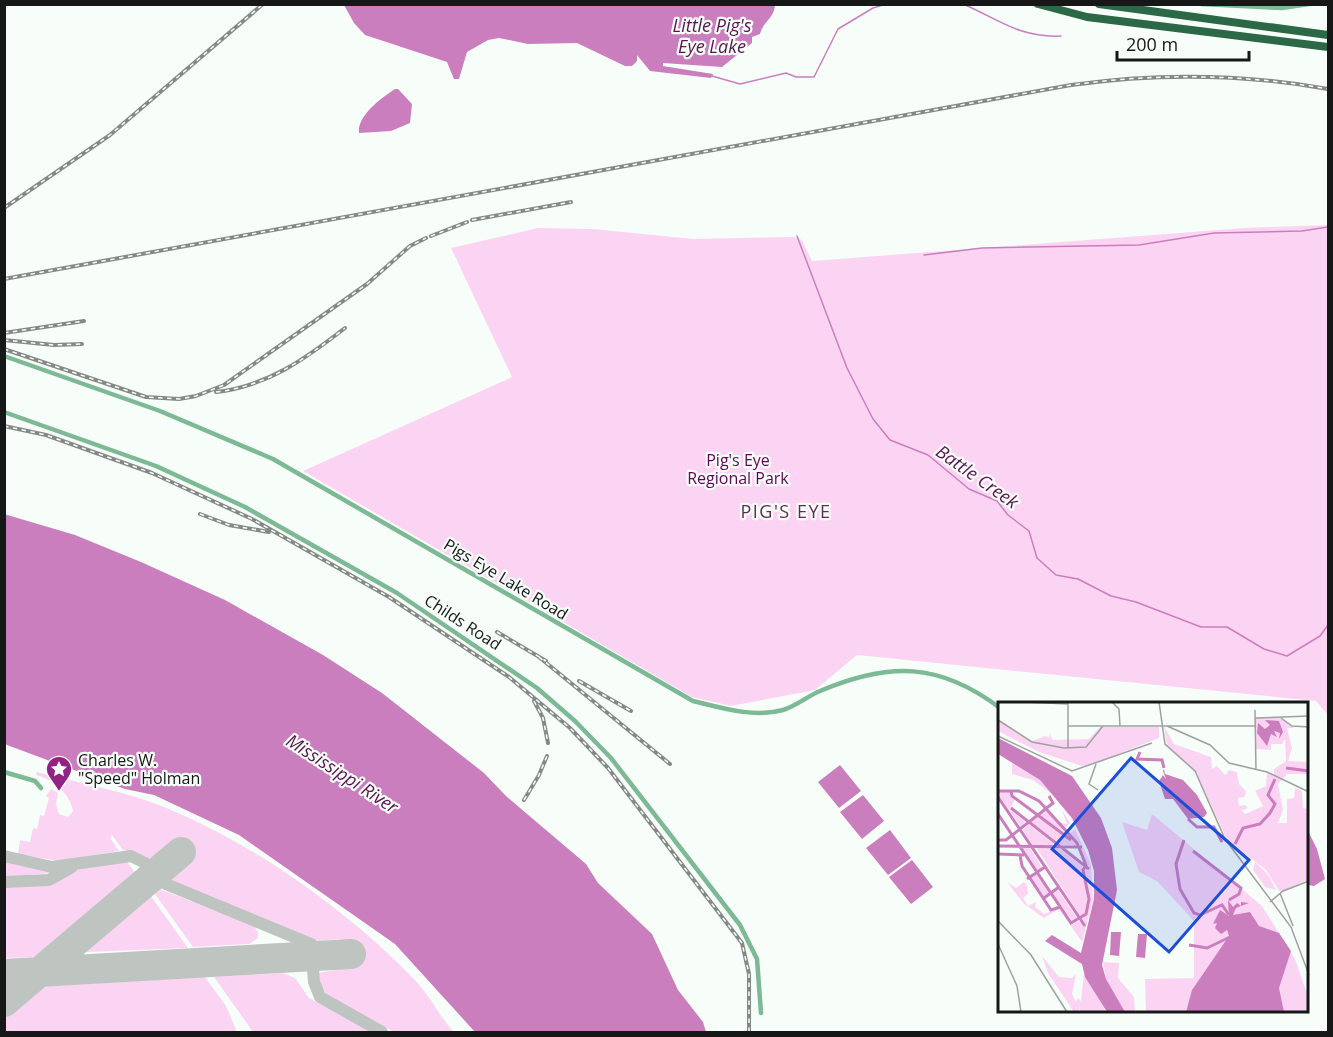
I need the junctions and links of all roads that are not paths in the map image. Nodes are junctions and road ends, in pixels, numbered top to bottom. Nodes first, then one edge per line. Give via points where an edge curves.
1 (1038, 4) edge
2 (1099, 4) edge
3 (1202, 4) edge
4 (1309, 4) edge
5 (1329, 35) edge
6 (1329, 47) edge
7 (4, 356) edge
8 (4, 412) edge
9 (998, 707) edge
10 (4, 772) edge
11 (41, 788) dead end
12 (761, 1013) dead end

1 - 6 highway via 1087,17
2 - 5 highway
3 - 4 street via 1282,8
7 - 9 street, Pigs Eye Lake Road via 160,411 273,459 693,701 741,712 783,710 865,674 897,671 938,676 962,684
8 - 12 street, Childs Road via 156,466 244,507 397,593 537,688 611,758 740,925 757,959
10 - 11 street via 35,781

